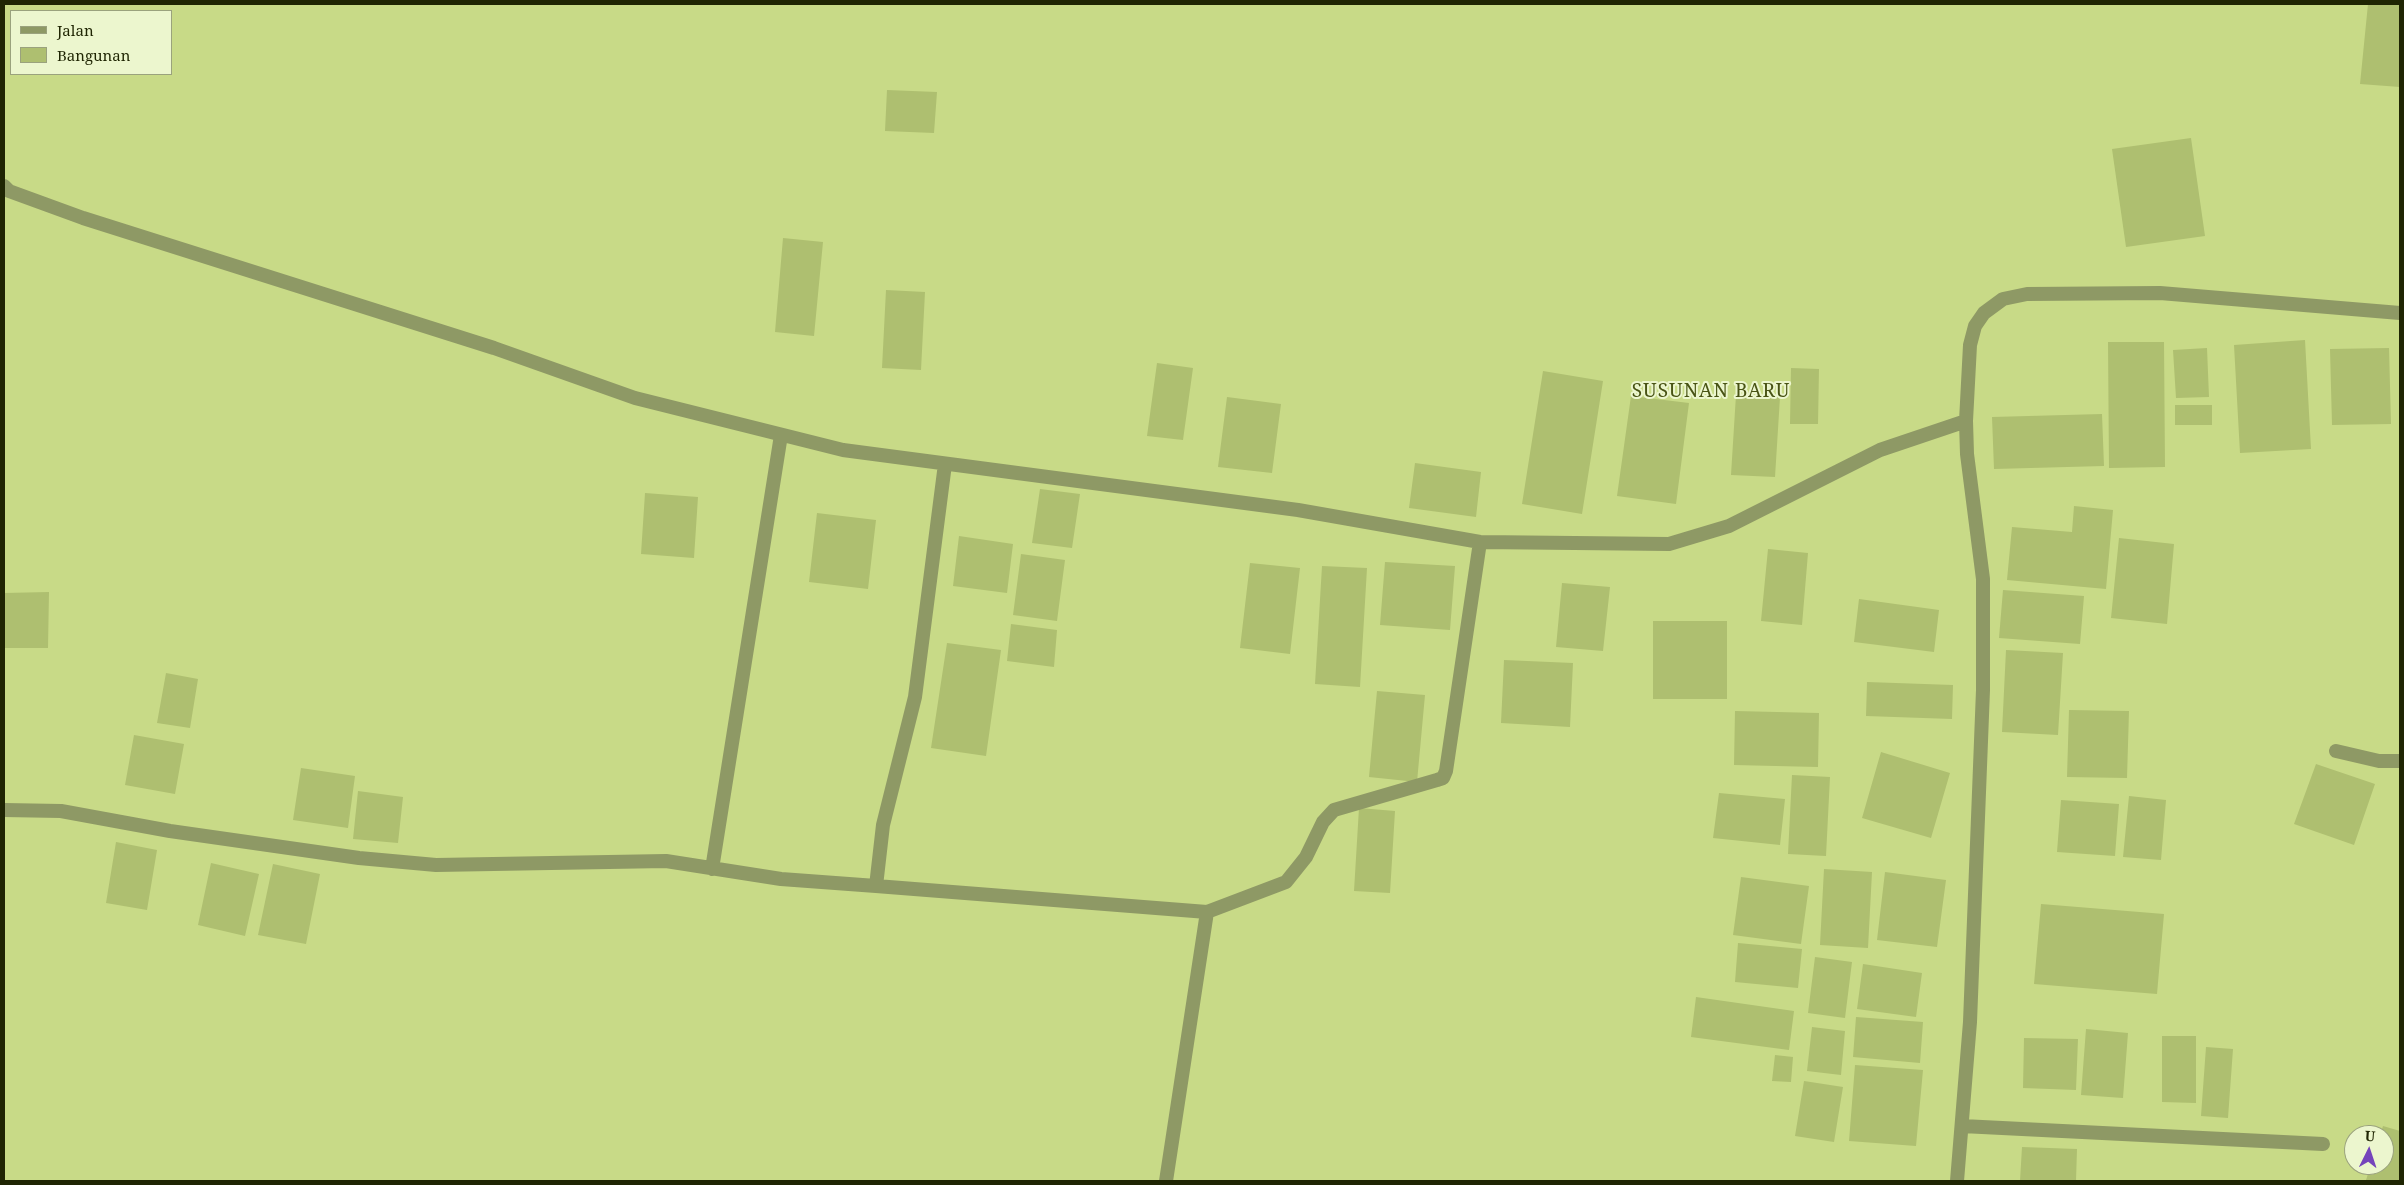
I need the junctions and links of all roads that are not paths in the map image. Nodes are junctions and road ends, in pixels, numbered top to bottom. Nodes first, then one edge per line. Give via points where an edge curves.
1 (4, 186) edge
2 (2400, 313) edge
3 (1966, 421) junction
4 (781, 435) junction
5 (945, 464) junction
6 (1480, 542) junction
7 (2336, 751) dead end
8 (2400, 762) edge
9 (4, 810) edge
10 (712, 869) junction
11 (876, 886) junction
12 (1207, 912) junction
13 (1962, 1126) junction
14 (2323, 1144) dead end
15 (1166, 1181) edge
16 (1957, 1181) edge

1 - 4 street via 9,191 83,218 494,348 636,398
2 - 3 street via 2160,293 2027,294 2003,299 1984,313 1975,326 1970,345
3 - 6 street via 1880,450 1729,526 1670,544
3 - 13 street via 1967,454 1983,579 1983,690 1971,1013
4 - 5 street via 843,450
4 - 10 street
5 - 6 street via 1298,510
5 - 11 street via 915,697 883,826
6 - 12 street via 1443,778 1334,810 1323,822 1306,857 1286,882
7 - 8 street
9 - 10 street via 60,811 179,833 427,864 666,861
10 - 11 street via 781,880
11 - 12 street
12 - 15 street
13 - 14 street
13 - 16 street

